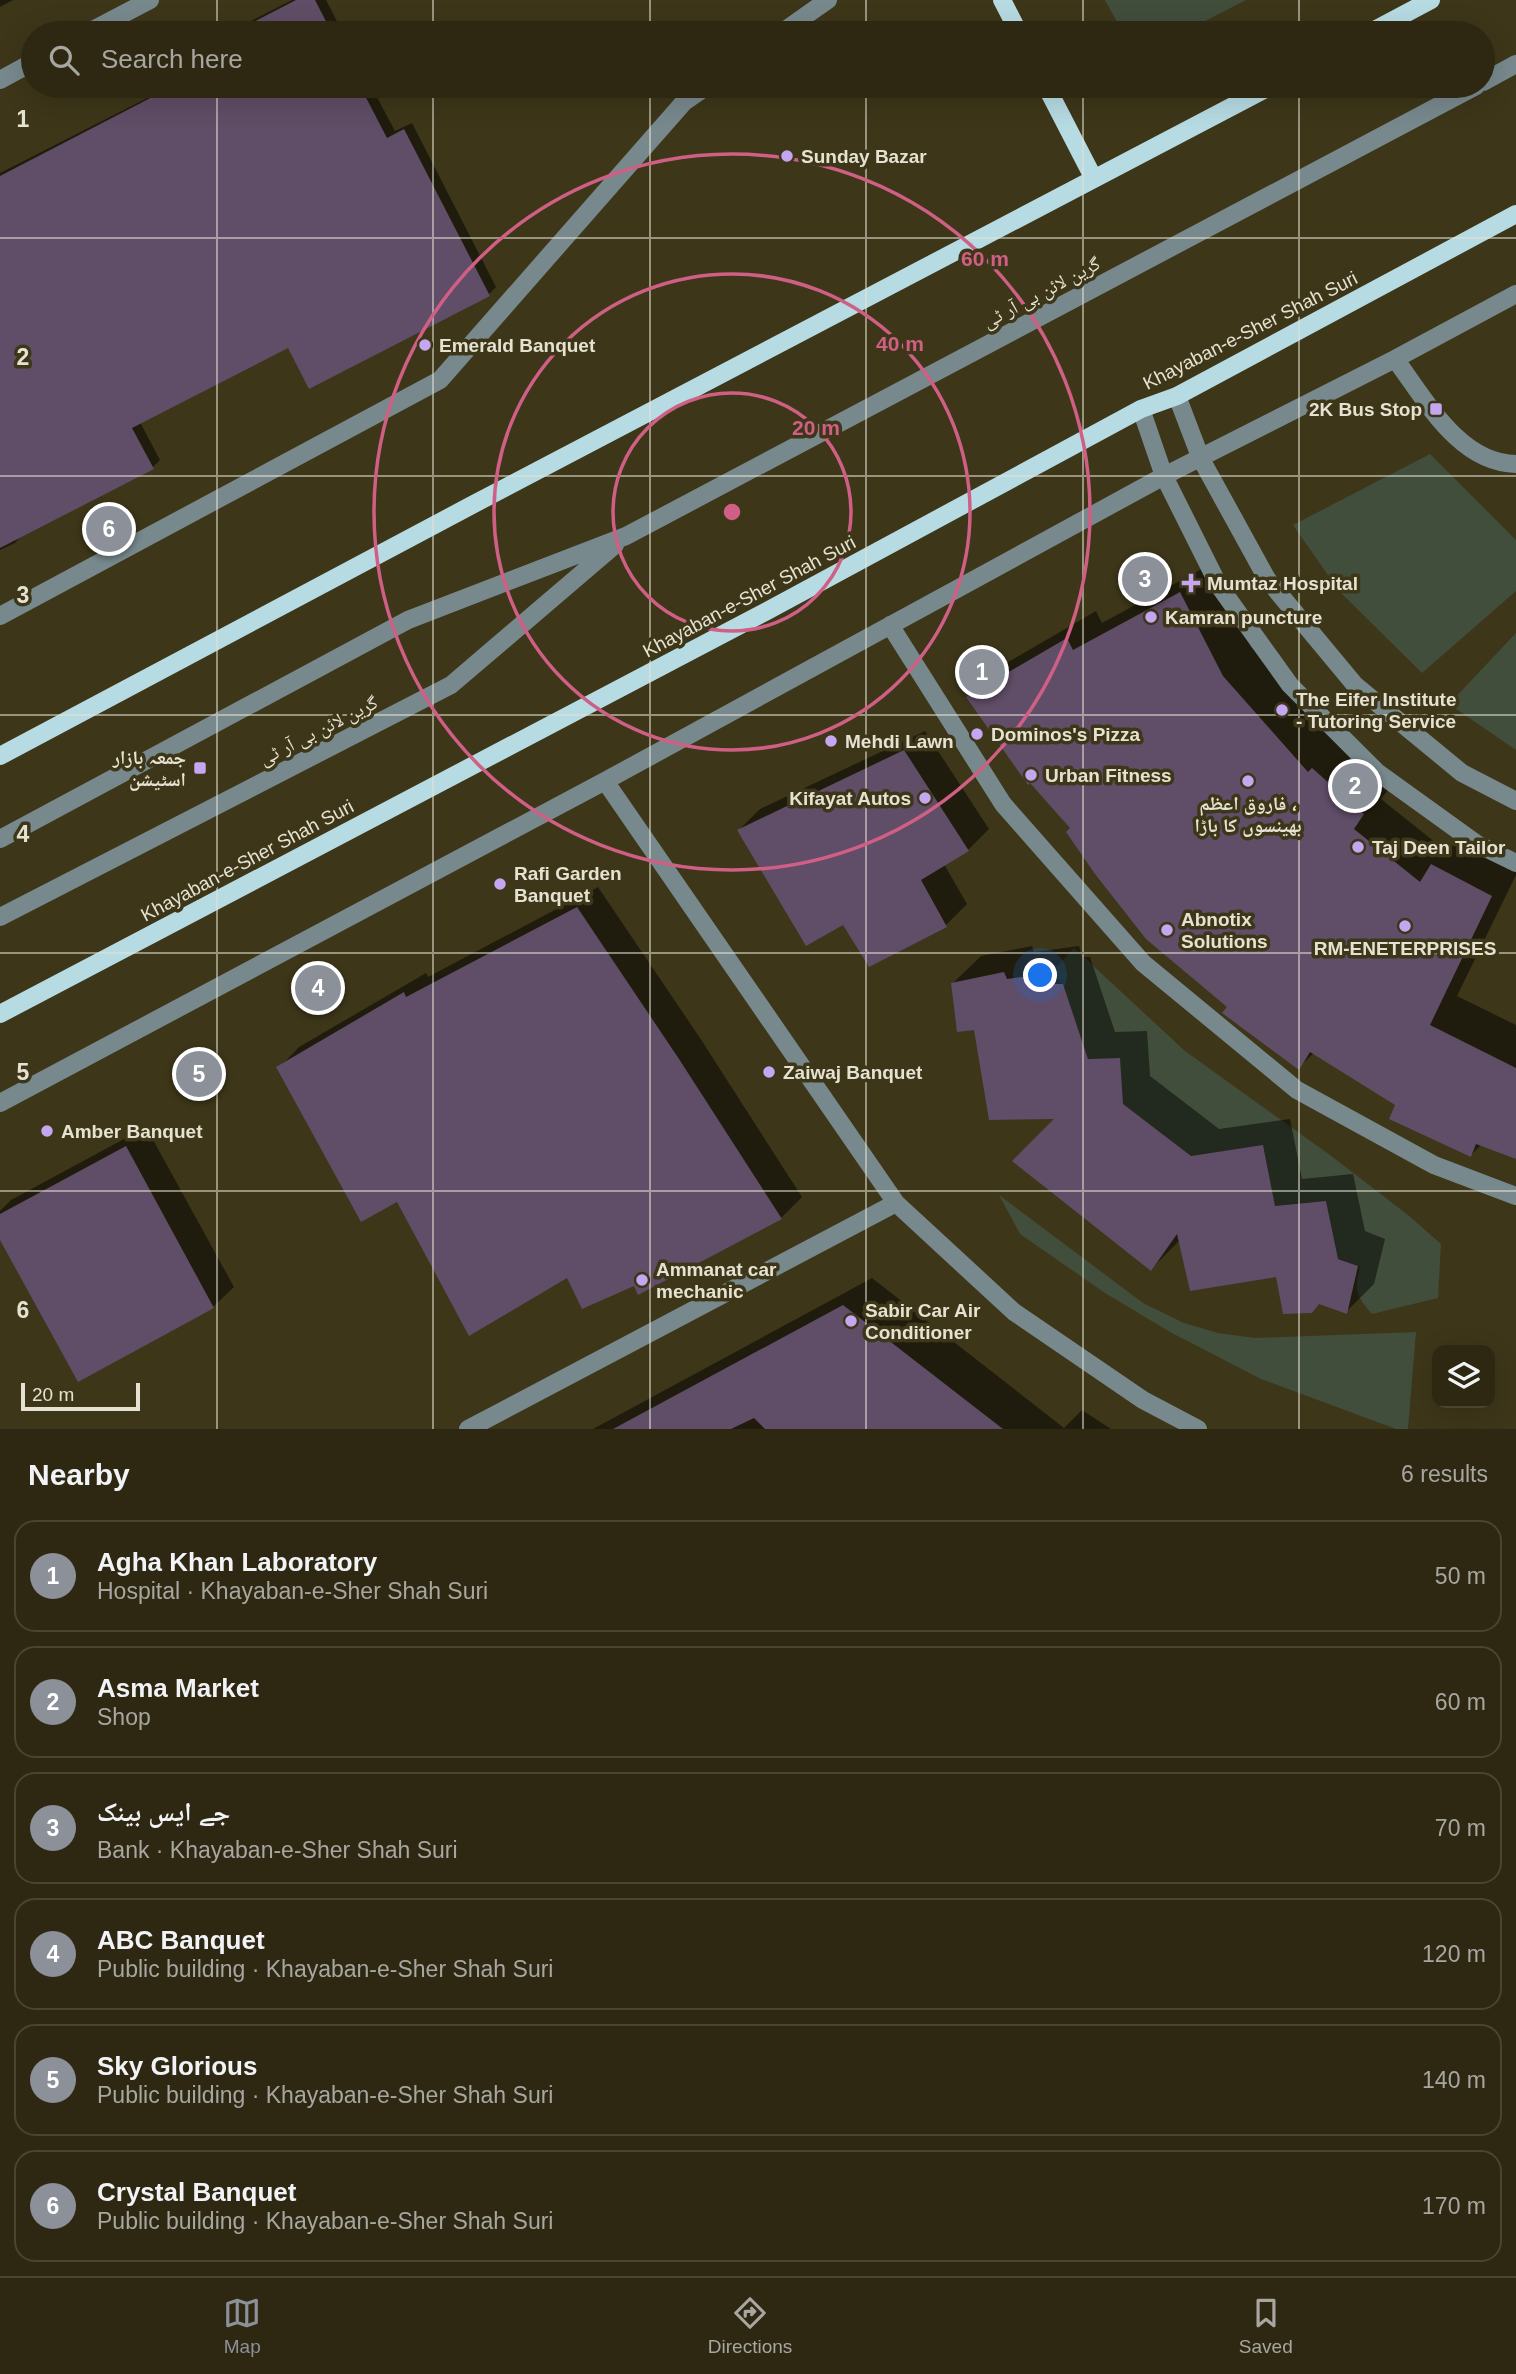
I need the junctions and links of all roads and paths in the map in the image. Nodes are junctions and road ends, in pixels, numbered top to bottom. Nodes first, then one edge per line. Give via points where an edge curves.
1 (150, 0) edge
2 (828, 0) edge
3 (1002, 0) edge
4 (1431, 0) edge
5 (111, 21) edge
6 (798, 21) edge
7 (1013, 21) edge
8 (1392, 21) edge
9 (1516, 64) edge
10 (21, 68) edge
11 (1495, 75) edge
12 (0, 79) edge
13 (690, 98) edge
14 (1052, 98) edge
15 (1248, 98) edge
16 (1453, 98) edge
17 (1094, 179) junction
18 (1516, 214) edge
19 (1516, 294) edge
20 (1395, 359) junction
21 (1177, 396) junction
22 (1141, 409) junction
23 (1201, 458) junction
24 (1516, 464) edge
25 (1164, 476) junction
26 (626, 536) junction
27 (0, 616) edge
28 (890, 625) junction
29 (0, 756) edge
30 (605, 780) junction
31 (1516, 801) edge
32 (0, 839) edge
33 (1516, 863) edge
34 (0, 917) edge
35 (0, 1014) edge
36 (0, 1103) edge
37 (1516, 1196) edge
38 (896, 1203) junction
39 (468, 1429) edge
40 (1198, 1429) edge

1 - 5 street
2 - 6 street
3 - 7 main road
4 - 8 main road
9 - 11 street
10 - 12 street
13 - 27 street via 440,380
14 - 17 main road
15 - 17 main road
16 - 26 street, گرین لائن بی آر ٹی
17 - 29 main road
18 - 21 main road, Khayaban-e-Sher Shah Suri
19 - 20 street
20 - 23 street
20 - 24 street via 1457,440 1477,454
21 - 22 main road, Khayaban-e-Sher Shah Suri
21 - 23 street
22 - 25 street
22 - 35 main road, Khayaban-e-Sher Shah Suri via 768,611
23 - 25 street
23 - 31 street via 1267,579 1355,685 1462,773
25 - 28 street
25 - 33 street via 1219,586 1290,685 1377,772 1477,844
26 - 32 street, گرین لائن بی آر ٹی via 408,620
26 - 34 street, گرین لائن بی آر ٹی via 451,685
28 - 30 street
28 - 37 street via 1003,804 1143,963 1297,1090 1434,1165
30 - 36 street
30 - 38 street
38 - 39 street
38 - 40 street via 1014,1312 1143,1400

